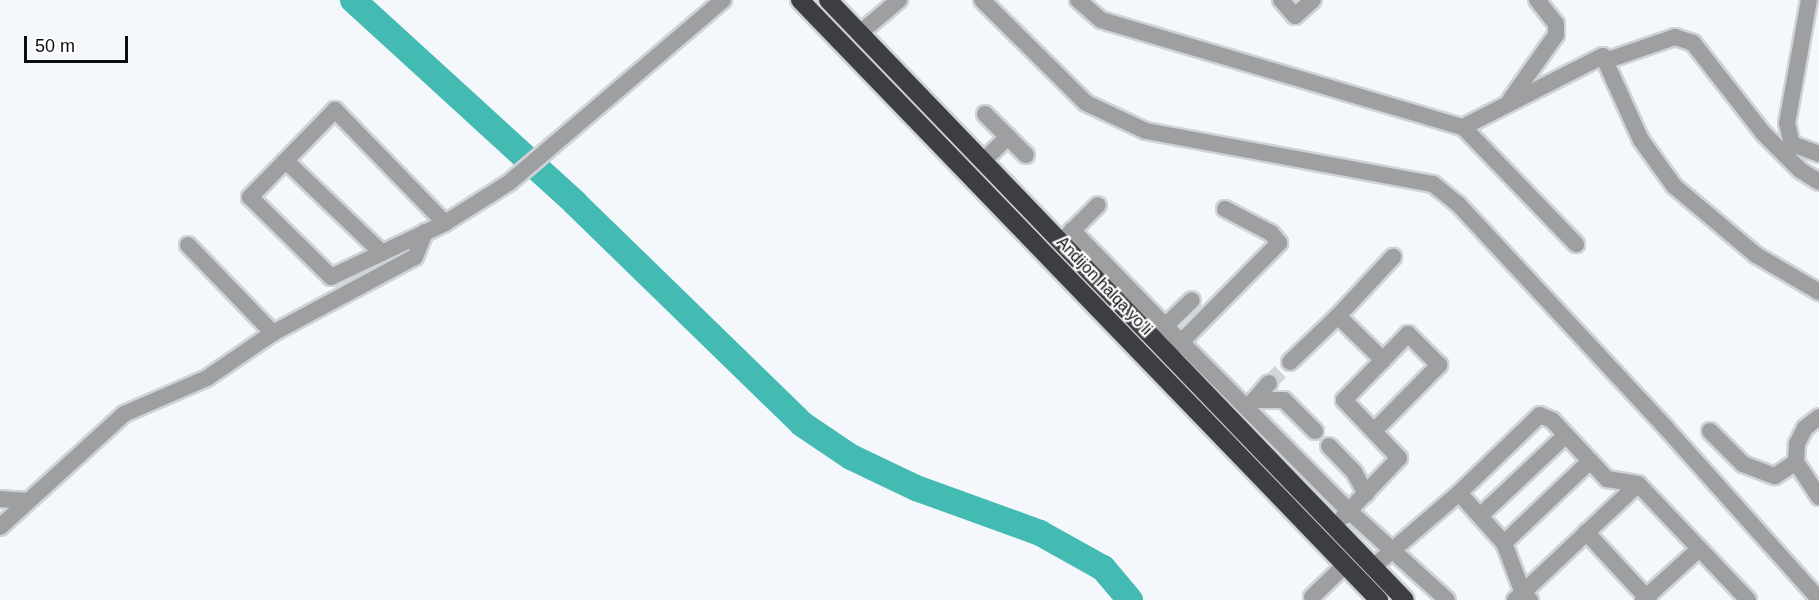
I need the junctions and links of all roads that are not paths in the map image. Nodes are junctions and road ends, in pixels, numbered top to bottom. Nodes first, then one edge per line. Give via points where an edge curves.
1 (723, 0) edge
2 (800, 0) edge
3 (828, 0) edge
4 (899, 0) edge
5 (982, 0) edge
6 (1078, 0) edge
7 (1281, 0) edge
8 (1313, 0) edge
9 (1537, 0) edge
10 (1809, 0) edge
11 (860, 33) junction
12 (1605, 61) junction
13 (1508, 103) junction
14 (985, 114) dead end
15 (1463, 127) junction
16 (1008, 137) junction
17 (1819, 154) edge
18 (1026, 155) dead end
19 (286, 160) junction
20 (983, 161) junction
21 (1819, 182) edge
22 (1098, 204) dead end
23 (1225, 209) dead end
24 (445, 223) junction
25 (425, 232) junction
26 (1067, 236) junction
27 (1576, 244) dead end
28 (188, 245) dead end
29 (382, 253) junction
30 (1393, 257) dead end
31 (1819, 292) edge
32 (1192, 300) dead end
33 (1338, 316) junction
34 (1159, 332) junction
35 (273, 333) junction
36 (1175, 348) junction
37 (1383, 360) junction
38 (1290, 362) tunnel mouth
39 (1269, 383) tunnel mouth
40 (1251, 404) junction
41 (1819, 417) edge
42 (1234, 422) junction
43 (1315, 431) dead end
44 (1374, 431) junction
45 (1710, 432) dead end
46 (1566, 435) junction
47 (1329, 446) dead end
48 (1590, 461) junction
49 (1796, 462) junction
50 (1638, 484) junction
51 (1459, 493) junction
52 (1366, 494) junction
53 (1819, 497) edge
54 (0, 499) edge
55 (28, 501) junction
56 (1349, 511) junction
57 (1480, 516) junction
58 (0, 527) edge
59 (1334, 527) junction
60 (1586, 532) junction
61 (1504, 543) junction
62 (1699, 549) junction
63 (1395, 550) junction
64 (1345, 565) junction
65 (1373, 567) junction
66 (1312, 597) dead end
67 (1523, 598) edge
68 (1646, 599) edge
69 (1819, 599) edge
70 (1379, 600) edge
71 (1405, 600) edge
72 (1447, 600) edge
73 (1749, 600) edge

1 - 24 street via 571,134 510,182
2 - 64 highway, Andijon halqa yo‘li
3 - 11 highway, Andijon halqa yo‘li
4 - 11 street
5 - 69 street via 1086,103 1146,131 1433,184 1458,204
6 - 15 street via 1101,20
7 - 8 street via 1295,16
9 - 13 street via 1556,24 1556,35
10 - 17 street via 1786,123 1792,144
11 - 20 highway, Andijon halqa yo‘li
12 - 13 street via 1603,56
12 - 21 street via 1675,37 1692,43 1762,133 1800,170
12 - 31 street via 1641,140 1674,186 1756,255
13 - 15 street
14 - 16 street
15 - 27 street
16 - 18 street
16 - 20 street
19 - 24 street via 335,110
19 - 29 street
19 - 29 street via 250,197 331,277
20 - 26 highway, Andijon halqa yo‘li
22 - 26 street
23 - 36 street via 1271,233 1279,243
24 - 25 street
25 - 29 street
25 - 35 street via 415,257
26 - 34 highway, Andijon halqa yo‘li
28 - 35 street
30 - 33 street
32 - 34 street
33 - 37 street
33 - 38 street
34 - 36 highway, Andijon halqa yo‘li
35 - 55 street via 207,378 124,414
36 - 40 street
36 - 42 highway, Andijon halqa yo‘li
37 - 44 street via 1344,400
37 - 44 street via 1408,334 1440,365
39 - 40 street
40 - 42 street
40 - 43 street via 1284,400
40 - 56 street
41 - 49 street via 1805,428 1797,444
42 - 59 highway, Andijon halqa yo‘li
44 - 52 street via 1400,458
45 - 49 street via 1743,464 1775,476
46 - 48 street
46 - 51 street via 1552,420 1540,415
46 - 57 street
47 - 52 street via 1354,472
48 - 50 street via 1611,481
48 - 61 street
49 - 53 street
50 - 60 street
50 - 62 street
51 - 57 street
51 - 63 street
52 - 56 street
54 - 55 street
55 - 58 street
56 - 59 street
56 - 63 street
57 - 61 street
59 - 65 highway, Andijon halqa yo‘li
60 - 67 street
60 - 68 street
61 - 67 street
62 - 68 street
62 - 73 street
63 - 65 street
63 - 72 street
64 - 66 street
64 - 70 highway, Andijon halqa yo‘li
65 - 71 highway, Andijon halqa yo‘li

